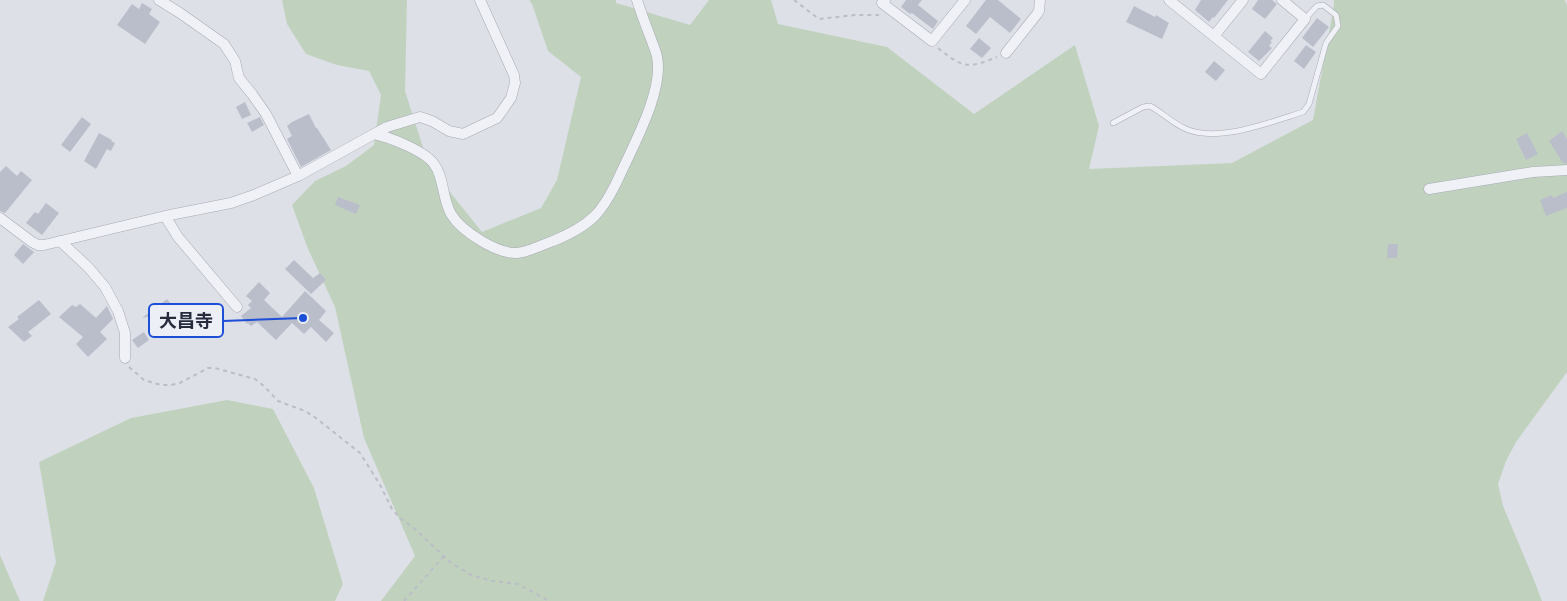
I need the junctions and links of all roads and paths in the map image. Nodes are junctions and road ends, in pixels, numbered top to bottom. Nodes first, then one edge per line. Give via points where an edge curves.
1 (159, 0) edge
2 (480, 0) edge
3 (637, 0) edge
4 (794, 0) edge
5 (885, 0) edge
6 (965, 0) edge
7 (1040, 0) edge
8 (1168, 0) edge
9 (1243, 0) edge
10 (1282, 0) edge
11 (176, 4) edge
12 (893, 12) junction
13 (1305, 19) junction
14 (1214, 36) junction
15 (932, 41) junction
16 (1006, 54) joint
17 (1113, 123) dead end
18 (374, 134) junction
19 (1567, 170) edge
20 (298, 176) junction
21 (1429, 189) dead end
22 (165, 216) junction
23 (0, 218) edge
24 (60, 241) junction
25 (236, 307) dead end
26 (125, 358) joint
27 (444, 556) junction
28 (404, 601) edge
29 (549, 601) edge

1 - 11 street
2 - 18 street via 514,75 511,98 497,118 463,134 420,117
3 - 18 street via 657,56 657,82 638,138 611,196 590,222 566,236 515,253 484,242 467,231 451,214 434,163 398,142
4 - 12 path via 819,19
5 - 12 street via 882,4
6 - 15 street
7 - 16 street via 1039,11
8 - 14 street
9 - 14 street
10 - 13 street
11 - 20 street via 231,53 239,78 266,114
12 - 15 street
13 - 14 street via 1261,74
13 - 17 lane via 1317,6 1323,5 1336,15 1338,26 1326,43 1310,104 1303,112 1230,133 1197,133 1172,122 1150,106
15 - 16 path via 954,61 965,65 976,65
18 - 20 street
19 - 21 street via 1533,172
20 - 22 street via 231,202
22 - 24 street
22 - 25 street via 178,237
23 - 24 street via 38,245
24 - 26 street via 105,287 126,333
26 - 27 path via 127,366 135,374 161,385 180,383 208,368 255,379 278,400 316,418 360,453 400,518
27 - 28 path
27 - 29 path via 471,575 518,584

